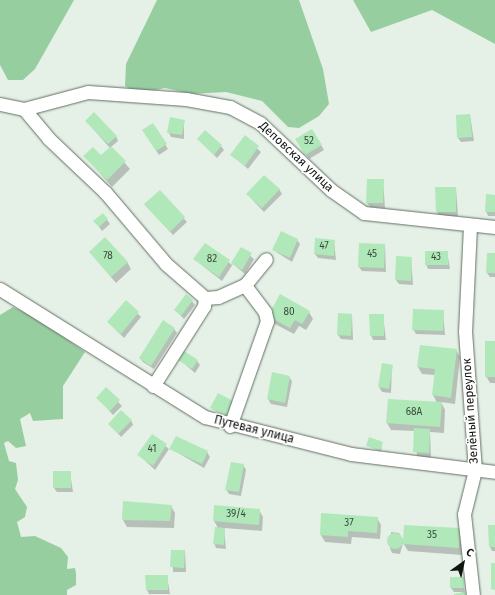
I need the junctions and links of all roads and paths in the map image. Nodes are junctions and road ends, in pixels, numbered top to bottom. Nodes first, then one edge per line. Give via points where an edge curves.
1 (0, 104) edge
2 (24, 109) junction
3 (470, 226) junction
4 (495, 227) edge
5 (266, 259) dead end
6 (245, 285) junction
7 (0, 289) edge
8 (206, 298) junction
9 (153, 386) junction
10 (230, 426) junction
11 (475, 470) junction
12 (495, 472) edge
13 (473, 595) edge

1 - 2 street
2 - 3 street, Деповская улица via 88,92 186,99 230,108 260,123 331,190 364,213
2 - 8 street via 48,138 105,192 166,264
3 - 4 street, Деповская улица
3 - 11 street, Зелёный переулок via 465,332
5 - 6 street
6 - 8 street via 218,297
6 - 10 street via 265,312 267,320
7 - 9 street, Путевая улица via 100,348
8 - 9 street via 204,306
9 - 10 street, Путевая улица via 180,404
10 - 11 street, Путевая улица via 352,454
11 - 12 street, Путевая улица
11 - 13 street, Зелёный переулок via 464,514

